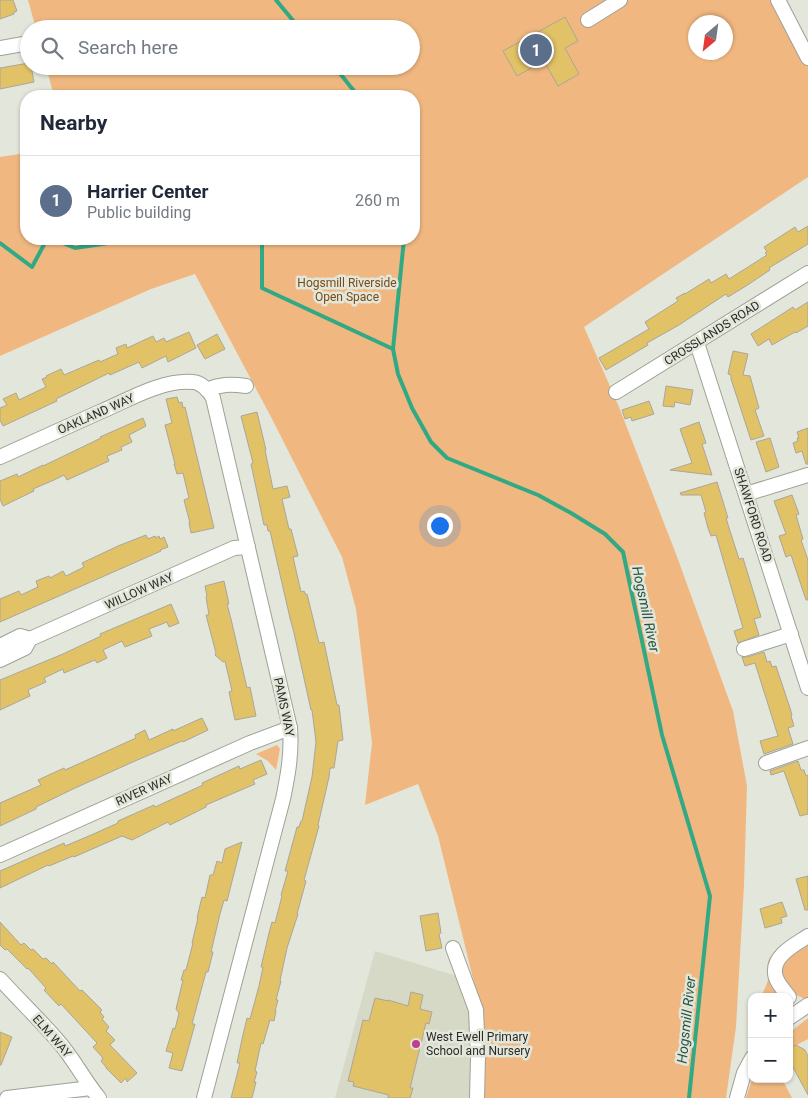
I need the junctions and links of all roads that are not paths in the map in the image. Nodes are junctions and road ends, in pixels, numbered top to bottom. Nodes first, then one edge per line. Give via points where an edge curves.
1 (620, 0) edge
2 (778, 0) edge
3 (588, 20) dead end
4 (20, 45) edge
5 (0, 48) edge
6 (808, 58) edge
7 (808, 273) edge
8 (697, 343) junction
9 (246, 386) dead end
10 (207, 390) junction
11 (616, 392) dead end
12 (0, 456) edge
13 (808, 475) edge
14 (746, 494) junction
15 (248, 547) junction
16 (791, 634) junction
17 (30, 639) junction
18 (0, 646) edge
19 (744, 649) dead end
20 (0, 660) edge
21 (808, 685) edge
22 (290, 728) junction
23 (808, 748) edge
24 (766, 763) dead end
25 (0, 855) edge
26 (808, 936) edge
27 (453, 948) dead end
28 (0, 979) edge
29 (787, 993) edge
30 (748, 1066) edge
31 (95, 1093) edge
32 (8, 1098) edge
33 (204, 1098) edge
34 (477, 1098) edge
35 (736, 1098) edge

1 - 3 street
2 - 6 street
4 - 5 street
7 - 8 street, CROSSLANDS ROAD
8 - 11 street, CROSSLANDS ROAD
8 - 14 street, SHAWFORD ROAD
9 - 10 street via 217,385
10 - 12 street, OAKLAND WAY via 194,382 146,391
10 - 15 street, PAMS WAY via 212,394 215,405
13 - 14 street
14 - 16 street, SHAWFORD ROAD
15 - 17 street, WILLOW WAY via 234,548
15 - 22 street, PAMS WAY
16 - 19 street
16 - 21 street, SHAWFORD ROAD
17 - 18 street, WILLOW WAY via 20,636
17 - 20 street, WILLOW WAY via 25,648
22 - 25 street, RIVER WAY
22 - 33 street, PAMS WAY via 288,779
23 - 24 street
26 - 29 street via 782,954 776,963 775,974
27 - 34 street via 476,1010
28 - 31 street, ELM WAY via 59,1042
30 - 35 street
31 - 32 street

